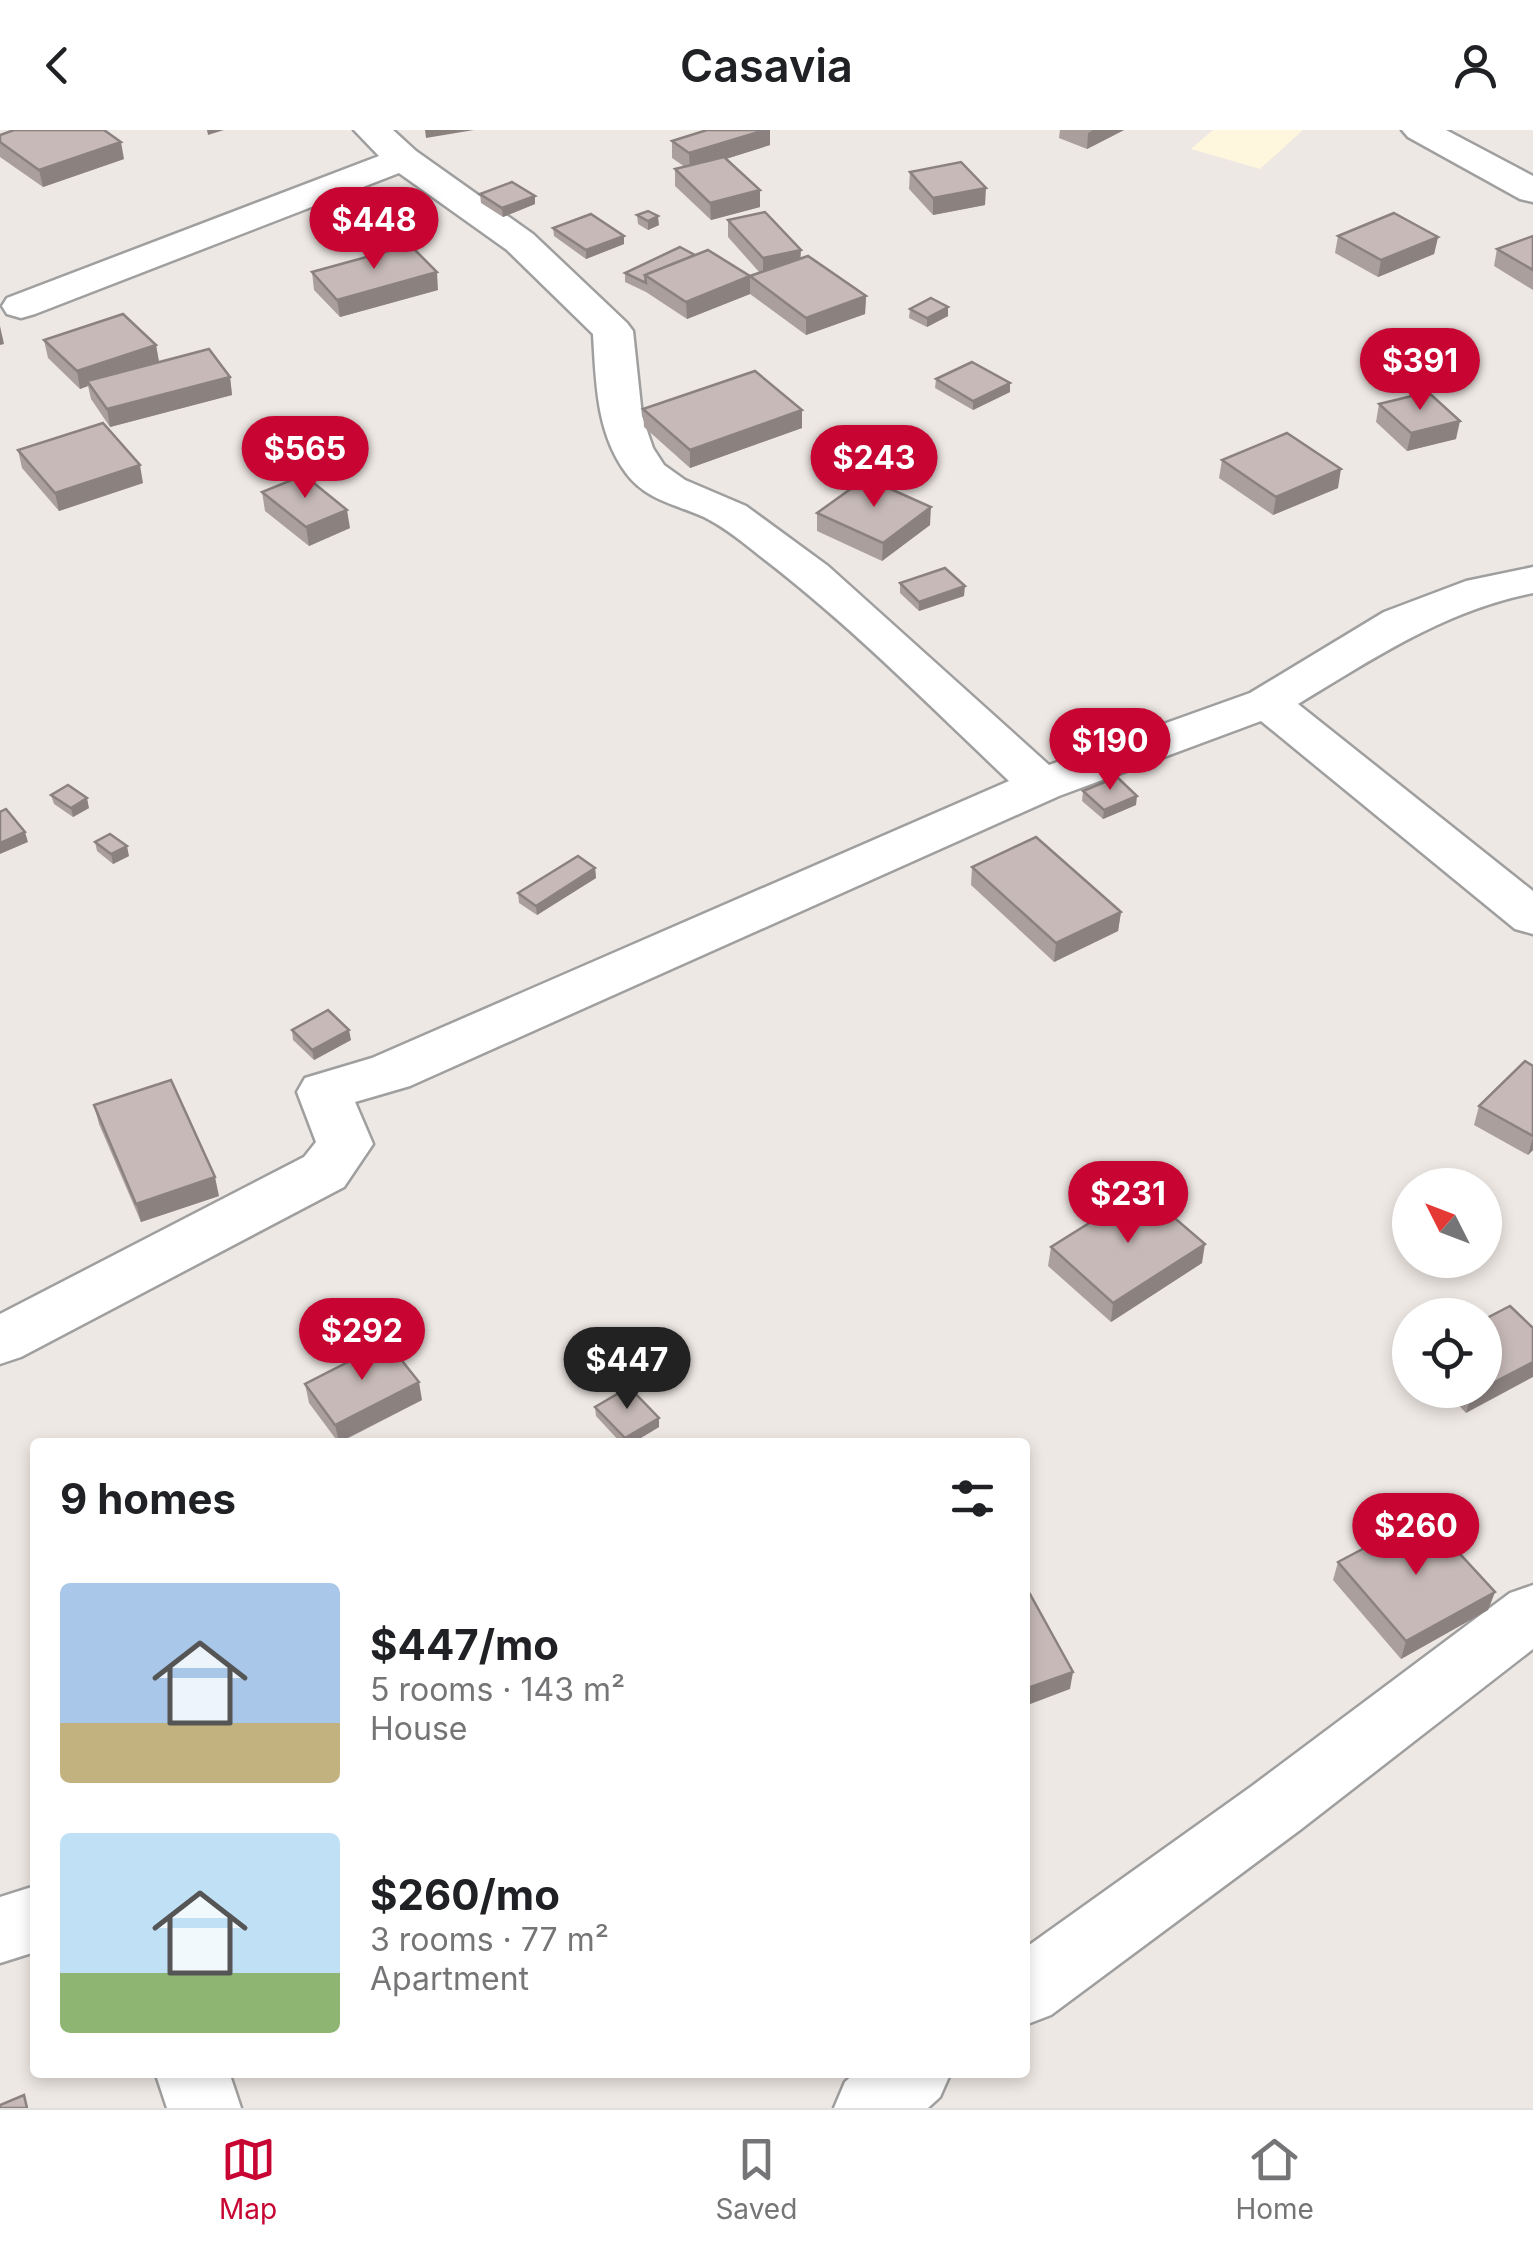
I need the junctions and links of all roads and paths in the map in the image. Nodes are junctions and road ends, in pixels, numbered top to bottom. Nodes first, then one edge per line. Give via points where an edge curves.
1 (372, 130) edge
2 (1420, 130) edge
3 (404, 159) junction
4 (1533, 191) edge
5 (22, 306) dead end
6 (1533, 580) edge
7 (1267, 703) junction
8 (1042, 785) junction
9 (1533, 917) edge
10 (0, 1341) edge
11 (1533, 1612) edge
12 (30, 1921) edge
13 (0, 1930) edge
14 (1030, 1987) edge
15 (194, 2078) edge
16 (907, 2078) edge
17 (204, 2108) edge
18 (871, 2108) edge

1 - 3 street
2 - 4 street
3 - 5 street
3 - 8 street via 520,242 613,331 618,407 641,465 668,490 726,512 793,558
6 - 7 street via 1482,590 1400,622
7 - 8 street
7 - 9 street
8 - 10 street via 391,1072 324,1092 345,1144 324,1172
11 - 14 street
12 - 13 street
15 - 17 street
16 - 18 street

